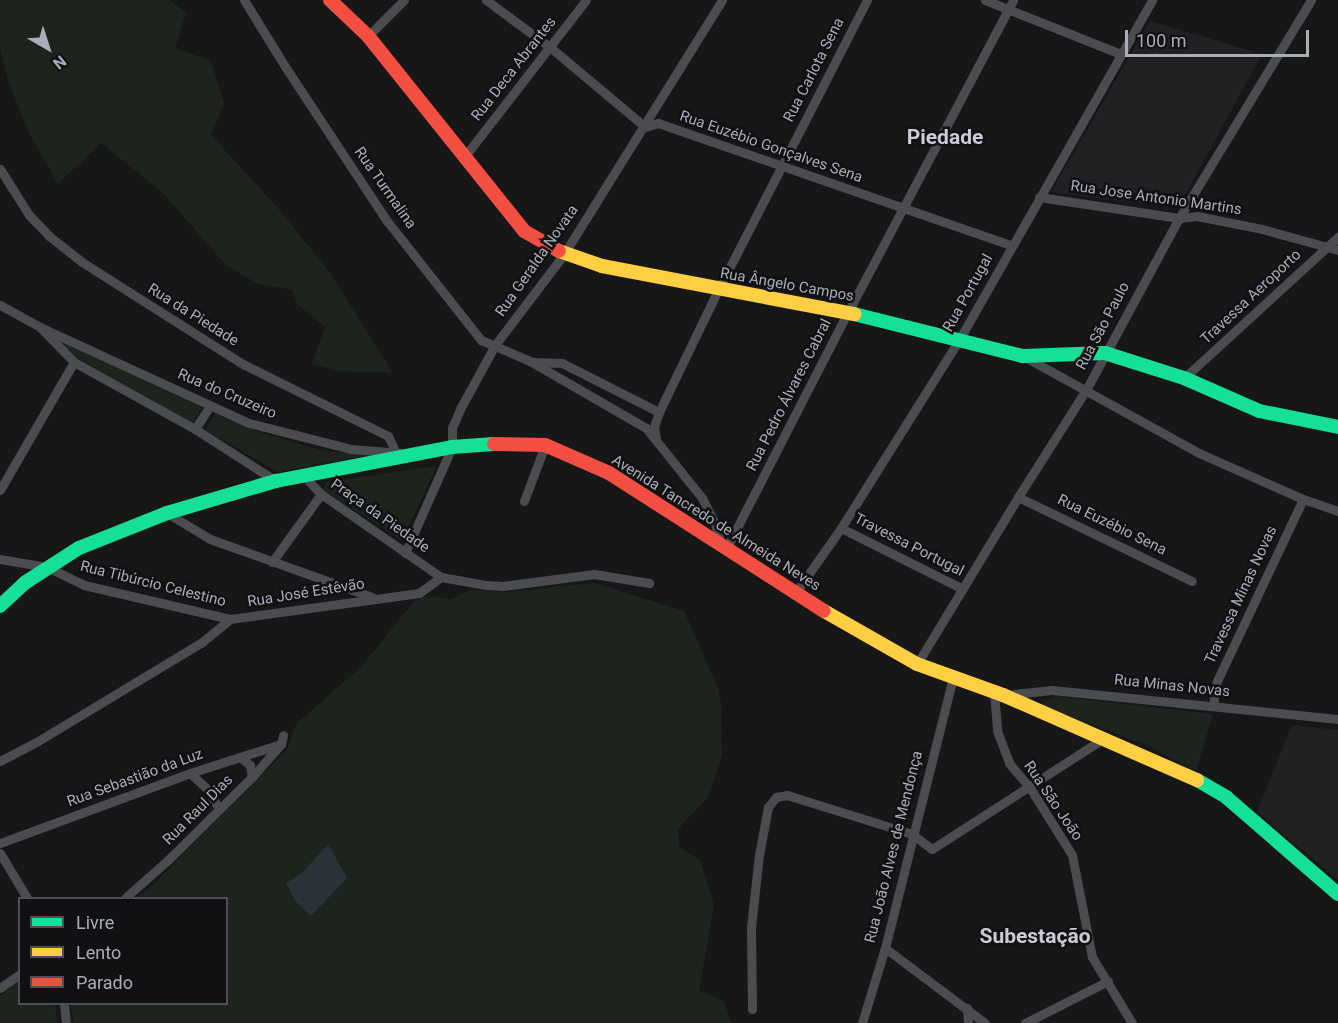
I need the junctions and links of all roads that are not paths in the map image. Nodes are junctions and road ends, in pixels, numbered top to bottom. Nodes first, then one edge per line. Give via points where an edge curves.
1 (244, 0) edge
2 (330, 0) edge
3 (404, 0) edge
4 (486, 0) edge
5 (586, 0) edge
6 (722, 0) edge
7 (867, 0) edge
8 (985, 0) edge
9 (1013, 0) edge
10 (1152, 0) edge
11 (1311, 0) edge
12 (1009, 9) junction
13 (368, 36) junction
14 (551, 48) junction
15 (1120, 54) junction
16 (645, 127) junction
17 (465, 156) junction
18 (782, 165) junction
19 (0, 169) edge
20 (1039, 197) junction
21 (903, 209) junction
22 (1179, 218) junction
23 (1338, 237) edge
24 (1011, 245) junction
25 (1327, 247) junction
26 (1338, 250) edge
27 (564, 254) junction
28 (718, 290) junction
29 (0, 305) edge
30 (848, 312) junction
31 (40, 327) junction
32 (959, 340) junction
33 (495, 345) junction
34 (1105, 353) junction
35 (1023, 356) junction
36 (74, 362) junction
37 (531, 362) junction
38 (1184, 378) junction
39 (1086, 390) junction
40 (210, 406) junction
41 (659, 412) junction
42 (1338, 427) edge
43 (646, 428) junction
44 (195, 429) junction
45 (656, 438) junction
46 (545, 445) junction
47 (452, 447) junction
48 (396, 453) junction
49 (412, 455) junction
50 (305, 477) junction
51 (276, 481) junction
52 (0, 490) edge
53 (321, 494) junction
54 (1018, 497) junction
55 (1303, 499) junction
56 (524, 501) dead end
57 (1338, 511) edge
58 (166, 513) junction
59 (841, 528) junction
60 (723, 547) junction
61 (405, 552) junction
62 (0, 559) edge
63 (272, 562) junction
64 (47, 567) junction
65 (441, 577) junction
66 (1192, 581) dead end
67 (649, 583) dead end
68 (963, 589) junction
69 (796, 592) junction
70 (374, 598) junction
71 (0, 606) edge
72 (230, 619) junction
73 (917, 664) junction
74 (953, 678) junction
75 (999, 694) junction
76 (1213, 705) junction
77 (1338, 719) edge
78 (1106, 737) junction
79 (282, 740) joint
80 (240, 757) junction
81 (0, 761) edge
82 (190, 773) junction
83 (252, 777) junction
84 (1030, 788) junction
85 (219, 809) junction
86 (912, 834) junction
87 (0, 843) edge
88 (0, 853) edge
89 (1338, 894) edge
90 (26, 897) edge
91 (126, 897) edge
92 (885, 948) junction
93 (18, 975) edge
94 (1108, 981) junction
95 (0, 988) edge
96 (64, 1005) edge
97 (967, 1008) junction
98 (752, 1009) dead end
99 (66, 1023) edge
100 (862, 1023) edge
101 (968, 1023) edge
102 (985, 1023) edge
103 (1026, 1023) edge
104 (1132, 1023) edge

1 - 33 street, Rua Turmalina via 387,221 481,340
2 - 13 main road, Rua Ângelo Campos
3 - 13 street
4 - 14 street
5 - 14 street, Rua Deca Abrantes
6 - 16 street, Rua Geralda Novata
7 - 18 street, Rua Carlota Sena
8 - 12 street
9 - 12 street, Rua Pedro Álvares Cabral
10 - 15 street, Rua Portugal
11 - 22 street, Rua São Paulo
12 - 15 street
12 - 21 street, Rua Pedro Álvares Cabral
13 - 17 main road, Rua Ângelo Campos
14 - 16 street
14 - 17 street, Rua Deca Abrantes
15 - 20 street, Rua Portugal
16 - 18 street, Rua Euzébio Gonçalves Sena via 658,123
16 - 27 street, Rua Geralda Novata
17 - 27 main road, Rua Ângelo Campos via 524,231
18 - 21 street, Rua Euzébio Gonçalves Sena
18 - 28 street, Rua Carlota Sena
19 - 48 street, Rua da Piedade via 29,215 82,262 243,364 388,436
20 - 22 street, Rua Jose Antonio Martins
20 - 24 street, Rua Portugal
21 - 24 street, Rua Euzébio Gonçalves Sena
21 - 30 street, Rua Pedro Álvares Cabral
22 - 25 street, Rua Jose Antonio Martins via 1197,216
22 - 34 street, Rua São Paulo
23 - 25 street, Travessa Aeroporto
24 - 32 street, Rua Portugal
25 - 26 street, Rua Jose Antonio Martins
25 - 38 street, Travessa Aeroporto
27 - 28 main road, Rua Ângelo Campos via 602,266
27 - 33 street, Rua Geralda Novata
28 - 30 main road, Rua Ângelo Campos
28 - 41 street, Rua Carlota Sena
29 - 31 street, Rua do Cruzeiro
30 - 32 main road, Rua Ângelo Campos
30 - 60 street, Rua Pedro Álvares Cabral
31 - 36 street, Rua do Cruzeiro
31 - 40 street, Rua do Cruzeiro
32 - 35 main road, Rua Ângelo Campos
32 - 59 street, Rua Portugal
33 - 37 street, Rua Turmalina
33 - 47 street, Rua Geralda Novata via 452,428
34 - 35 main road, Rua Ângelo Campos
34 - 38 main road, Rua Ângelo Campos
34 - 39 street, Rua São Paulo
35 - 39 street
36 - 44 street, Rua do Cruzeiro
36 - 52 street
37 - 41 street, Rua Turmalina via 562,363
37 - 43 street, Rua Turmalina
38 - 42 main road, Rua Ângelo Campos via 1259,411
39 - 54 street, Rua São Paulo
39 - 55 street via 1198,453
40 - 44 street
40 - 48 street, Rua do Cruzeiro via 280,432 351,449
41 - 43 street
41 - 45 street via 654,427
43 - 45 street, Rua Turmalina
44 - 51 street, Rua do Cruzeiro
45 - 60 street, Rua Turmalina via 702,498
46 - 47 main road, Avenida Tancredo de Almeida Neves
46 - 56 street
46 - 60 main road, Avenida Tancredo de Almeida Neves via 609,473
47 - 49 main road, Avenida Tancredo de Almeida Neves
47 - 61 street, Rua Geralda Novata
48 - 49 street, Rua do Cruzeiro
49 - 50 main road, Avenida Tancredo de Almeida Neves
50 - 51 main road, Avenida Tancredo de Almeida Neves
50 - 53 street, Praça da Piedade
51 - 58 main road, Avenida Tancredo de Almeida Neves
53 - 61 street, Praça da Piedade
53 - 63 street
54 - 66 street, Rua Euzébio Sena
54 - 68 street, Rua São Paulo
55 - 57 street
55 - 76 street, Travessa Minas Novas via 1217,681
58 - 63 street via 210,539
58 - 64 main road, Avenida Tancredo de Almeida Neves via 119,530
59 - 68 street, Travessa Portugal
59 - 69 street, Rua Portugal
60 - 69 main road, Avenida Tancredo de Almeida Neves
61 - 65 street, Praça da Piedade
62 - 64 street, Rua Tibúrcio Celestino
63 - 70 street
64 - 71 main road, Avenida Tancredo de Almeida Neves
64 - 72 street, Rua Tibúrcio Celestino via 84,585
65 - 67 street via 503,586 594,574
65 - 70 street, Rua José Estêvão via 419,593
68 - 73 street, Rua São Paulo
69 - 73 main road, Avenida Tancredo de Almeida Neves via 855,631
70 - 72 street, Rua José Estêvão
72 - 81 street, Rua José Estêvão via 202,642
73 - 74 main road, Avenida Tancredo de Almeida Neves
74 - 75 main road, Avenida Tancredo de Almeida Neves
74 - 86 street, Rua João Alves de Mendonça
75 - 76 street, Rua Minas Novas via 1052,690
75 - 78 main road, Avenida Tancredo de Almeida Neves
75 - 84 street, Rua São João via 997,731 1009,763
76 - 77 street, Rua Minas Novas
78 - 84 street
78 - 89 main road, Avenida Tancredo de Almeida Neves via 1191,776 1226,797
79 - 80 street, Rua Sebastião da Luz
79 - 83 street, Rua Raul Dias
80 - 82 street, Rua Sebastião da Luz
80 - 83 street via 250,765
82 - 85 street via 208,790
82 - 87 street, Rua Sebastião da Luz
83 - 85 street, Rua Raul Dias
84 - 86 street via 932,849
84 - 94 street, Rua São João via 1072,855 1092,957
85 - 91 street, Rua Raul Dias
86 - 92 street, Rua João Alves de Mendonça
86 - 98 street via 787,795 771,802 759,855 751,927
88 - 90 street
92 - 97 street
92 - 100 street, Rua João Alves de Mendonça
93 - 95 street
94 - 103 street
94 - 104 street, Rua São João
96 - 99 street
97 - 101 street
97 - 102 street

